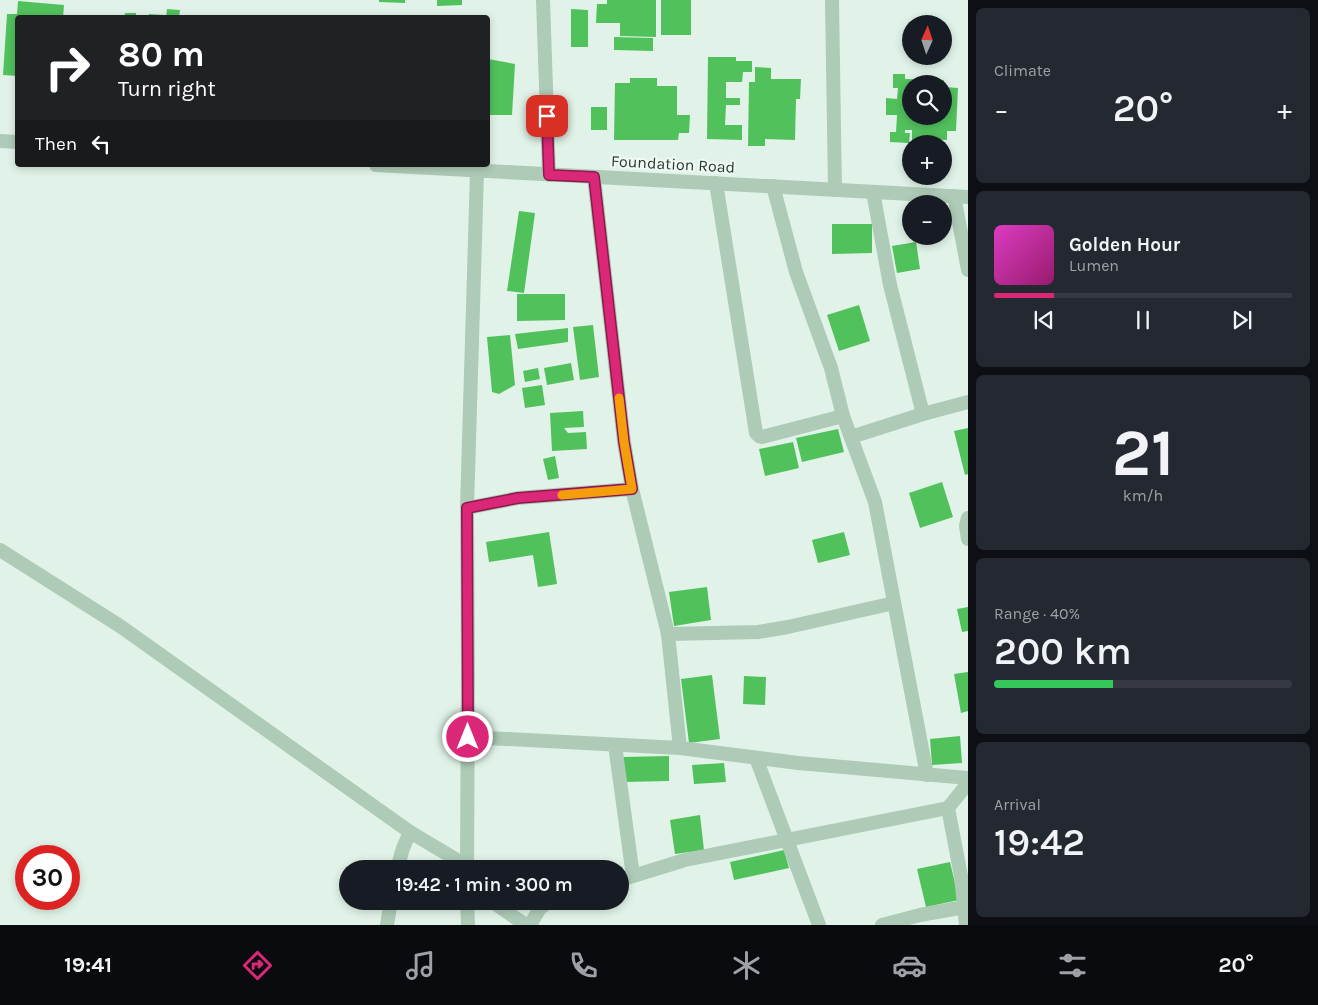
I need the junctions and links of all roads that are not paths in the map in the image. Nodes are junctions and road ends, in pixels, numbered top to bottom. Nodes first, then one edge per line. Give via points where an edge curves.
1 (543, 0) edge
2 (832, 0) edge
3 (0, 141) edge
4 (15, 142) edge
5 (405, 167) edge
6 (478, 172) junction
7 (549, 175) junction
8 (594, 177) junction
9 (716, 183) junction
10 (774, 186) junction
11 (835, 190) junction
12 (873, 192) junction
13 (961, 196) edge
14 (968, 270) edge
15 (968, 402) edge
16 (923, 414) junction
17 (843, 416) junction
18 (851, 437) junction
19 (632, 489) junction
20 (467, 508) junction
21 (968, 518) edge
22 (968, 539) edge
23 (0, 550) edge
24 (894, 603) junction
25 (668, 634) junction
26 (468, 737) junction
27 (616, 745) junction
28 (680, 748) junction
29 (756, 758) junction
30 (927, 775) junction
31 (968, 778) edge
32 (968, 783) edge
33 (948, 808) junction
34 (410, 832) junction
35 (786, 839) junction
36 (400, 860) edge
37 (456, 860) edge
38 (467, 860) edge
39 (626, 860) edge
40 (629, 877) edge
41 (965, 906) junction
42 (390, 910) edge
43 (467, 910) edge
44 (504, 910) edge
45 (539, 910) edge
46 (387, 925) edge
47 (468, 925) edge
48 (526, 925) edge
49 (530, 925) edge
50 (819, 925) edge
51 (882, 925) edge
52 (966, 925) edge

1 - 7 street
2 - 11 street
3 - 4 street
5 - 6 street, Foundation Road
6 - 7 street, Foundation Road
6 - 20 street
7 - 8 street, Foundation Road
8 - 9 street, Foundation Road
8 - 19 street
9 - 10 street, Foundation Road
9 - 17 street via 756,433 762,437
10 - 11 street, Foundation Road
10 - 17 street via 796,272 831,368
11 - 12 street, Foundation Road
12 - 13 street, Foundation Road
12 - 16 street via 890,285
13 - 14 street
15 - 16 street
16 - 18 street
17 - 18 street
18 - 24 street via 875,502
19 - 20 street via 518,498
19 - 25 street
20 - 26 street
21 - 22 street
23 - 34 street via 120,626
24 - 25 street via 758,632
24 - 30 street
25 - 28 street
26 - 27 street
26 - 38 street
27 - 28 street
27 - 39 street
28 - 29 street
29 - 30 street
29 - 35 street
30 - 31 street
32 - 33 street
33 - 35 street
33 - 41 street
34 - 36 street
34 - 37 street
35 - 40 street via 684,860
35 - 50 street
41 - 51 street
41 - 52 street
42 - 46 street
43 - 47 street
44 - 48 street
45 - 49 street

